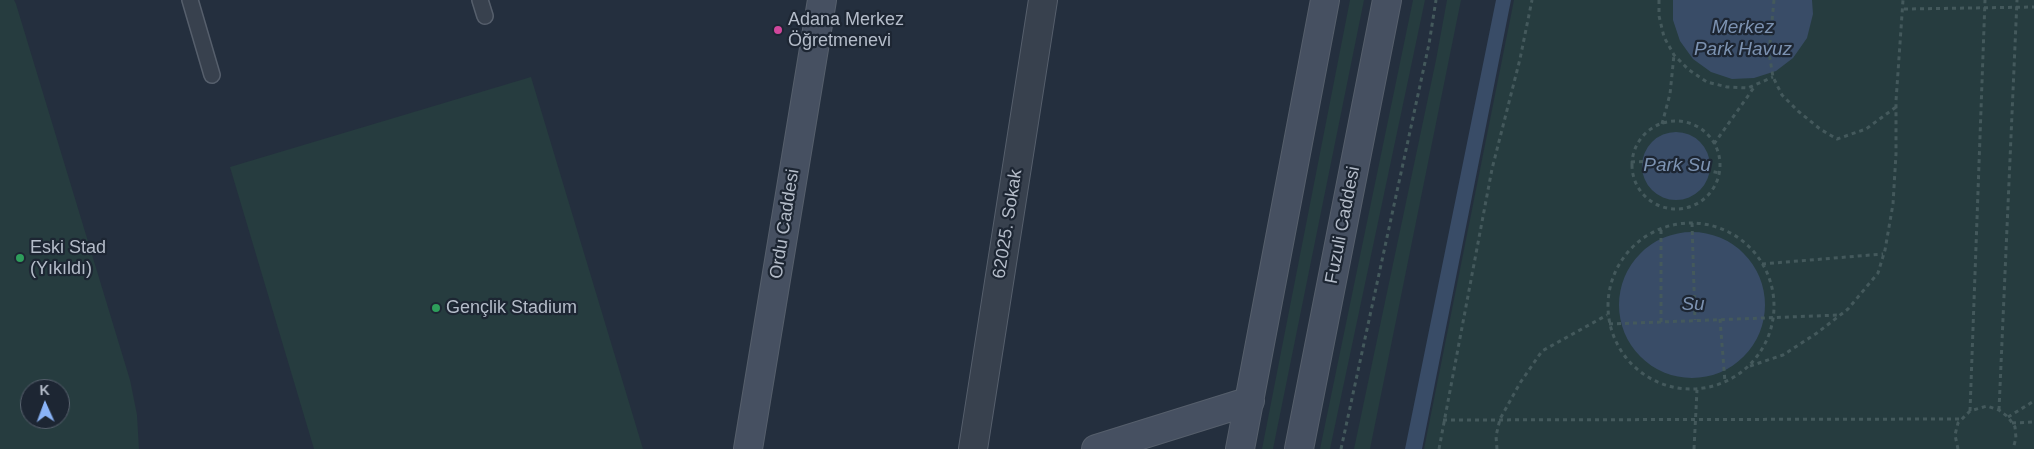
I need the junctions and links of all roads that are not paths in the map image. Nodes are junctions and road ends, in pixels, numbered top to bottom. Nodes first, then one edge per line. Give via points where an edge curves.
1 (190, 0) edge
2 (480, 0) edge
3 (822, 0) edge
4 (1044, 0) edge
5 (1325, 0) edge
6 (1388, 0) edge
7 (485, 16) dead end
8 (212, 75) dead end
9 (1250, 401) junction
10 (748, 449) edge
11 (973, 449) edge
12 (1096, 449) edge
13 (1240, 449) edge
14 (1298, 449) edge

1 - 8 lane
2 - 7 lane
3 - 10 main road, Ordu Caddesi
4 - 11 street, 62025. Sokak
5 - 9 main road
6 - 14 main road, Fuzuli Caddesi
9 - 12 main road
9 - 13 main road

